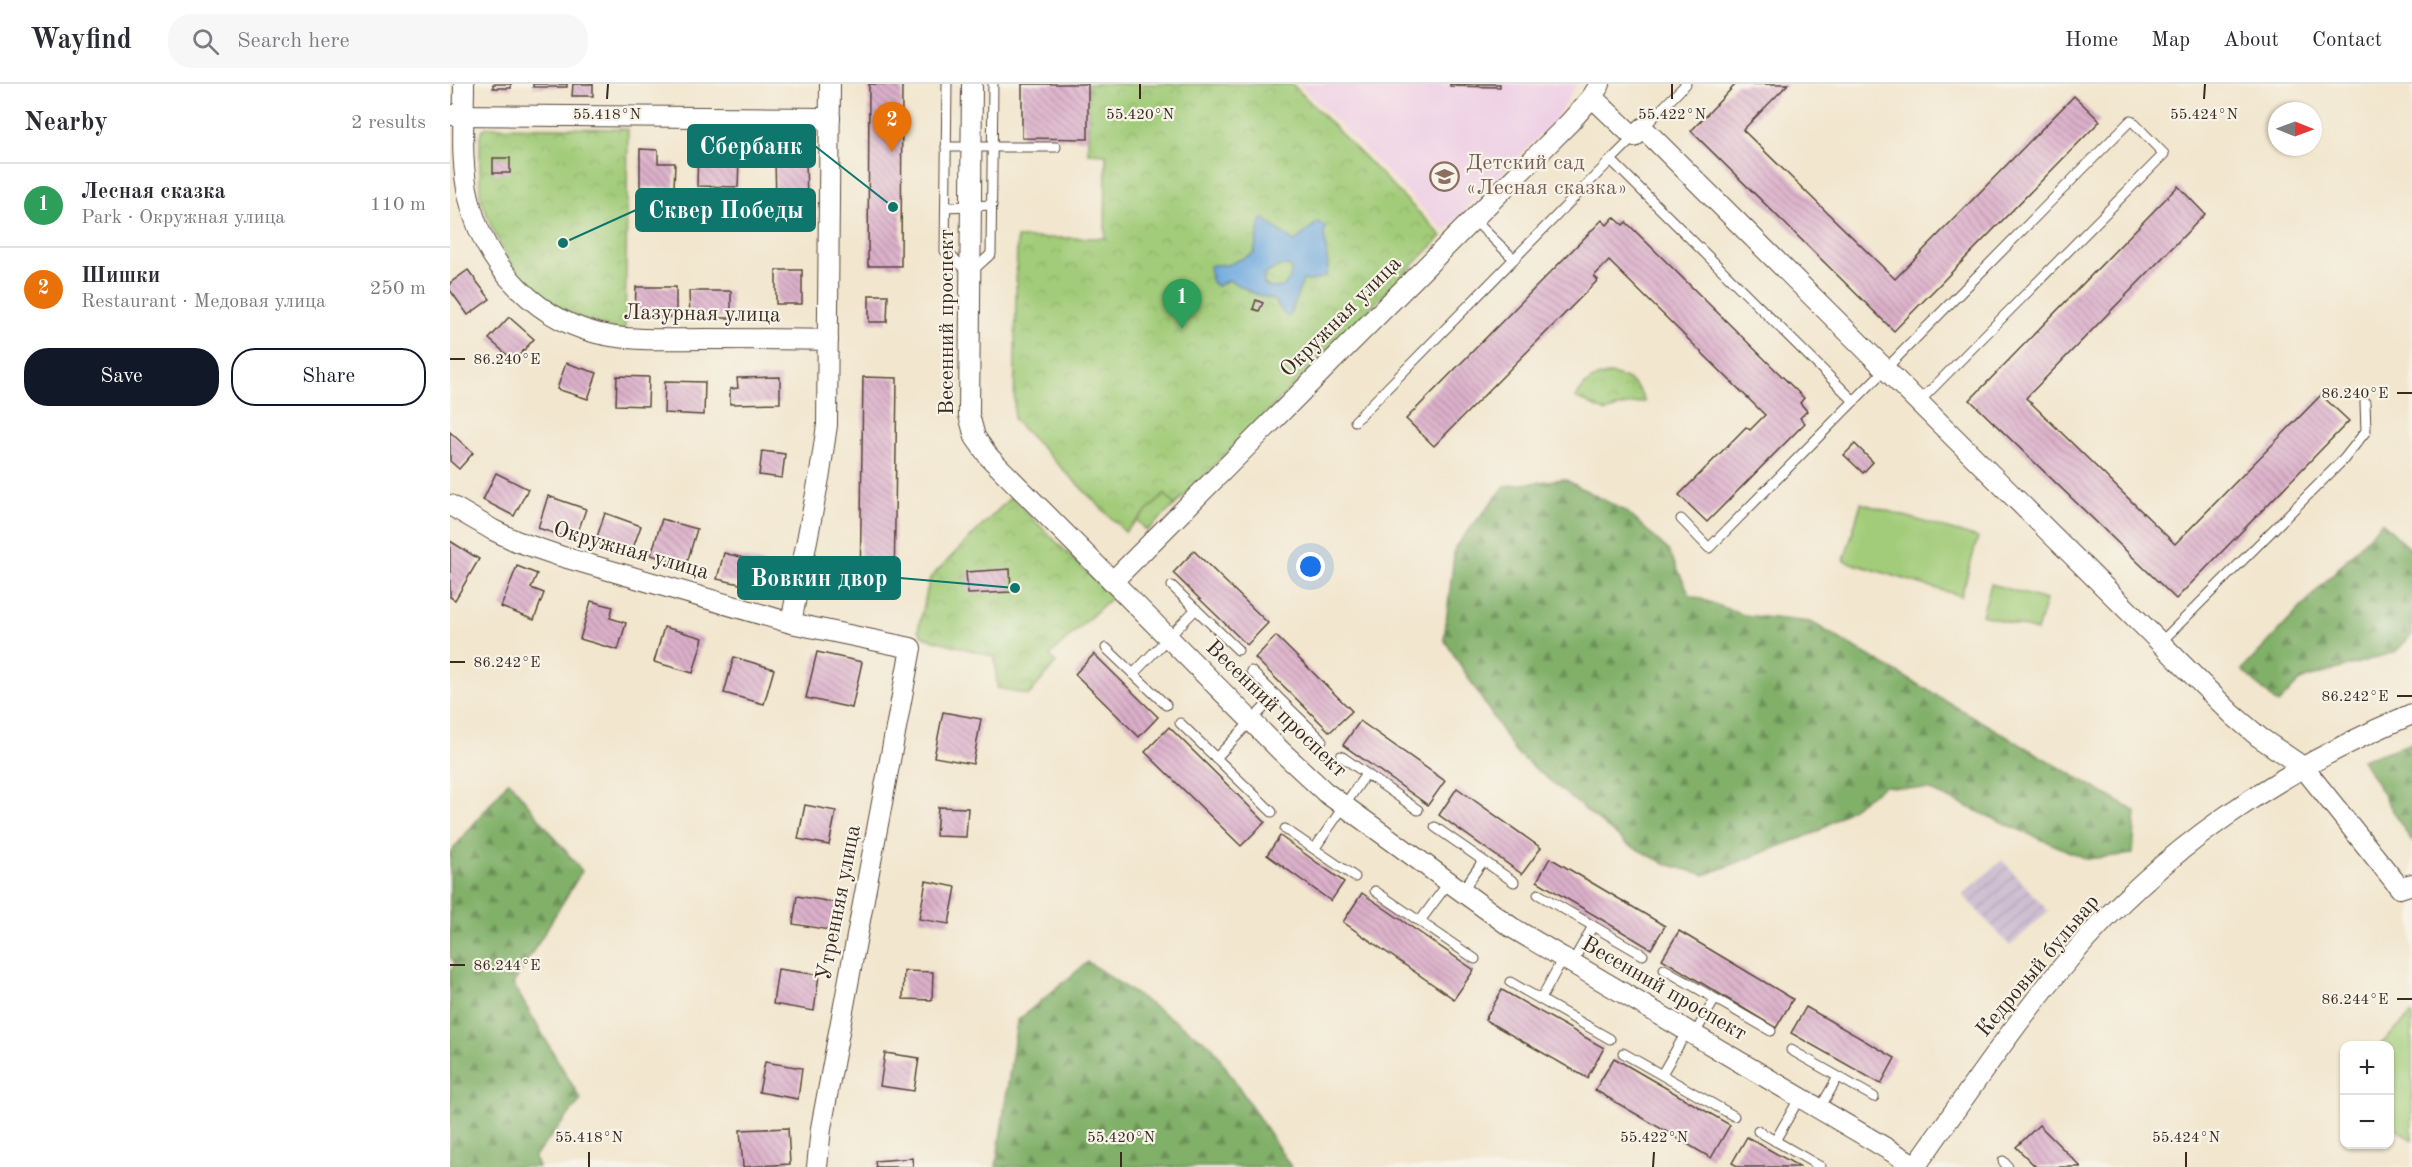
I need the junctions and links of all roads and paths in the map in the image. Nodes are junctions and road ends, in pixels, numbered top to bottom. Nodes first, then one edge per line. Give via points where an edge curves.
1 (464, 84) edge
2 (830, 84) edge
3 (947, 84) edge
4 (954, 84) edge
5 (972, 84) edge
6 (993, 84) edge
7 (1686, 84) edge
8 (1596, 91) edge
9 (457, 116) edge
10 (830, 118) junction
11 (1638, 132) junction
12 (946, 147) junction
13 (971, 147) junction
14 (992, 147) junction
15 (1056, 147) dead end
16 (1611, 160) junction
17 (992, 205) junction
18 (946, 207) junction
19 (971, 207) junction
20 (1473, 219) junction
21 (1514, 259) junction
22 (970, 273) junction
23 (828, 339) junction
24 (1886, 368) junction
25 (1854, 401) junction
26 (1919, 402) junction
27 (2365, 402) dead end
28 (1355, 421) dead end
29 (450, 505) edge
30 (1681, 519) dead end
31 (1113, 581) junction
32 (1172, 586) dead end
33 (1196, 609) junction
34 (791, 623) junction
35 (1168, 638) junction
36 (2161, 642) junction
37 (911, 648) joint
38 (1106, 648) dead end
39 (1238, 650) dead end
40 (1251, 671) dead end
41 (1133, 674) junction
42 (1276, 695) junction
43 (1166, 705) dead end
44 (2412, 714) edge
45 (1251, 721) junction
46 (1180, 723) dead end
47 (1322, 740) dead end
48 (1341, 756) dead end
49 (1215, 758) junction
50 (2303, 767) junction
51 (1366, 774) junction
52 (1345, 806) junction
53 (1418, 810) dead end
54 (1272, 812) dead end
55 (1435, 827) dead end
56 (1285, 829) dead end
57 (1315, 848) junction
58 (1483, 861) junction
59 (1355, 877) dead end
60 (1514, 882) dead end
61 (2412, 884) edge
62 (1456, 886) junction
63 (1375, 891) dead end
64 (1538, 894) dead end
65 (1420, 921) junction
66 (1593, 926) junction
67 (1643, 955) dead end
68 (1475, 959) dead end
69 (1568, 960) junction
70 (1664, 969) dead end
71 (1510, 982) dead end
72 (1541, 999) junction
73 (1715, 999) junction
74 (1771, 1031) dead end
75 (1691, 1033) junction
76 (1610, 1039) dead end
77 (1791, 1050) dead end
78 (1623, 1053) dead end
79 (1662, 1074) junction
80 (1838, 1077) junction
81 (1800, 1097) junction
82 (1874, 1097) dead end
83 (1820, 1108) junction
84 (1734, 1116) dead end
85 (1758, 1131) dead end
86 (1775, 1141) junction
87 (1916, 1166) edge
88 (817, 1167) edge
89 (1821, 1167) edge

1 - 9 street, Лазурная улица
2 - 10 street
3 - 4 lane
3 - 12 lane
5 - 13 street, Весенний проспект
6 - 14 lane
7 - 11 lane
8 - 11 street
8 - 20 street, Окружная улица
9 - 10 street
9 - 23 street, Лазурная улица via 476,224 504,273 546,310 588,330 627,338
10 - 23 street
11 - 16 lane
11 - 24 street
12 - 13 lane
12 - 18 lane
13 - 14 lane
13 - 19 street, Весенний проспект
14 - 15 lane
14 - 17 lane
16 - 21 lane
16 - 25 lane
17 - 19 lane
17 - 22 lane via 991,254
18 - 19 lane
18 - 22 lane via 945,251
19 - 22 street, Весенний проспект
20 - 21 lane
20 - 31 street, Окружная улица
21 - 28 lane
22 - 31 street, Весенний проспект via 969,415 975,437 989,457
23 - 34 street via 825,441
24 - 25 lane
24 - 26 street
24 - 26 lane via 2131,120 2164,154
25 - 30 lane via 1709,548
26 - 36 street
27 - 36 lane via 2366,431 2344,459
29 - 34 street, Окружная улица via 516,541
31 - 35 street, Весенний проспект
32 - 33 lane
33 - 35 lane
33 - 39 lane
34 - 37 street, Окружная улица
35 - 41 lane
35 - 45 street, Весенний проспект
36 - 50 street via 2259,737
37 - 88 street, Утренняя улица via 821,1128
38 - 41 lane
40 - 42 lane
41 - 43 lane
42 - 45 lane
42 - 47 lane
44 - 50 street, Кедровый бульвар
45 - 49 lane
45 - 52 street, Весенний проспект via 1311,781
46 - 49 lane
48 - 51 lane
49 - 54 lane
50 - 61 street via 2400,888
50 - 87 street, Кедровый бульвар via 2209,828 2150,876 2106,919 2042,993
51 - 52 lane
51 - 53 lane
52 - 57 lane
52 - 62 street, Весенний проспект
55 - 58 lane
56 - 57 lane
57 - 59 lane
58 - 60 lane
58 - 62 lane
62 - 65 lane
62 - 69 street, Весенний проспект via 1511,927
63 - 65 lane
64 - 66 lane
65 - 68 lane
66 - 67 lane
66 - 69 lane
69 - 72 lane
69 - 75 street, Весенний проспект
70 - 73 lane
71 - 72 lane
72 - 76 lane
73 - 74 lane
73 - 75 lane
75 - 79 lane
75 - 81 street, Весенний проспект
77 - 80 lane
78 - 79 lane
79 - 84 lane
80 - 82 lane
80 - 83 lane
81 - 83 street, Весенний проспект
81 - 86 lane
83 - 87 street, Весенний проспект
85 - 86 lane
86 - 89 lane

